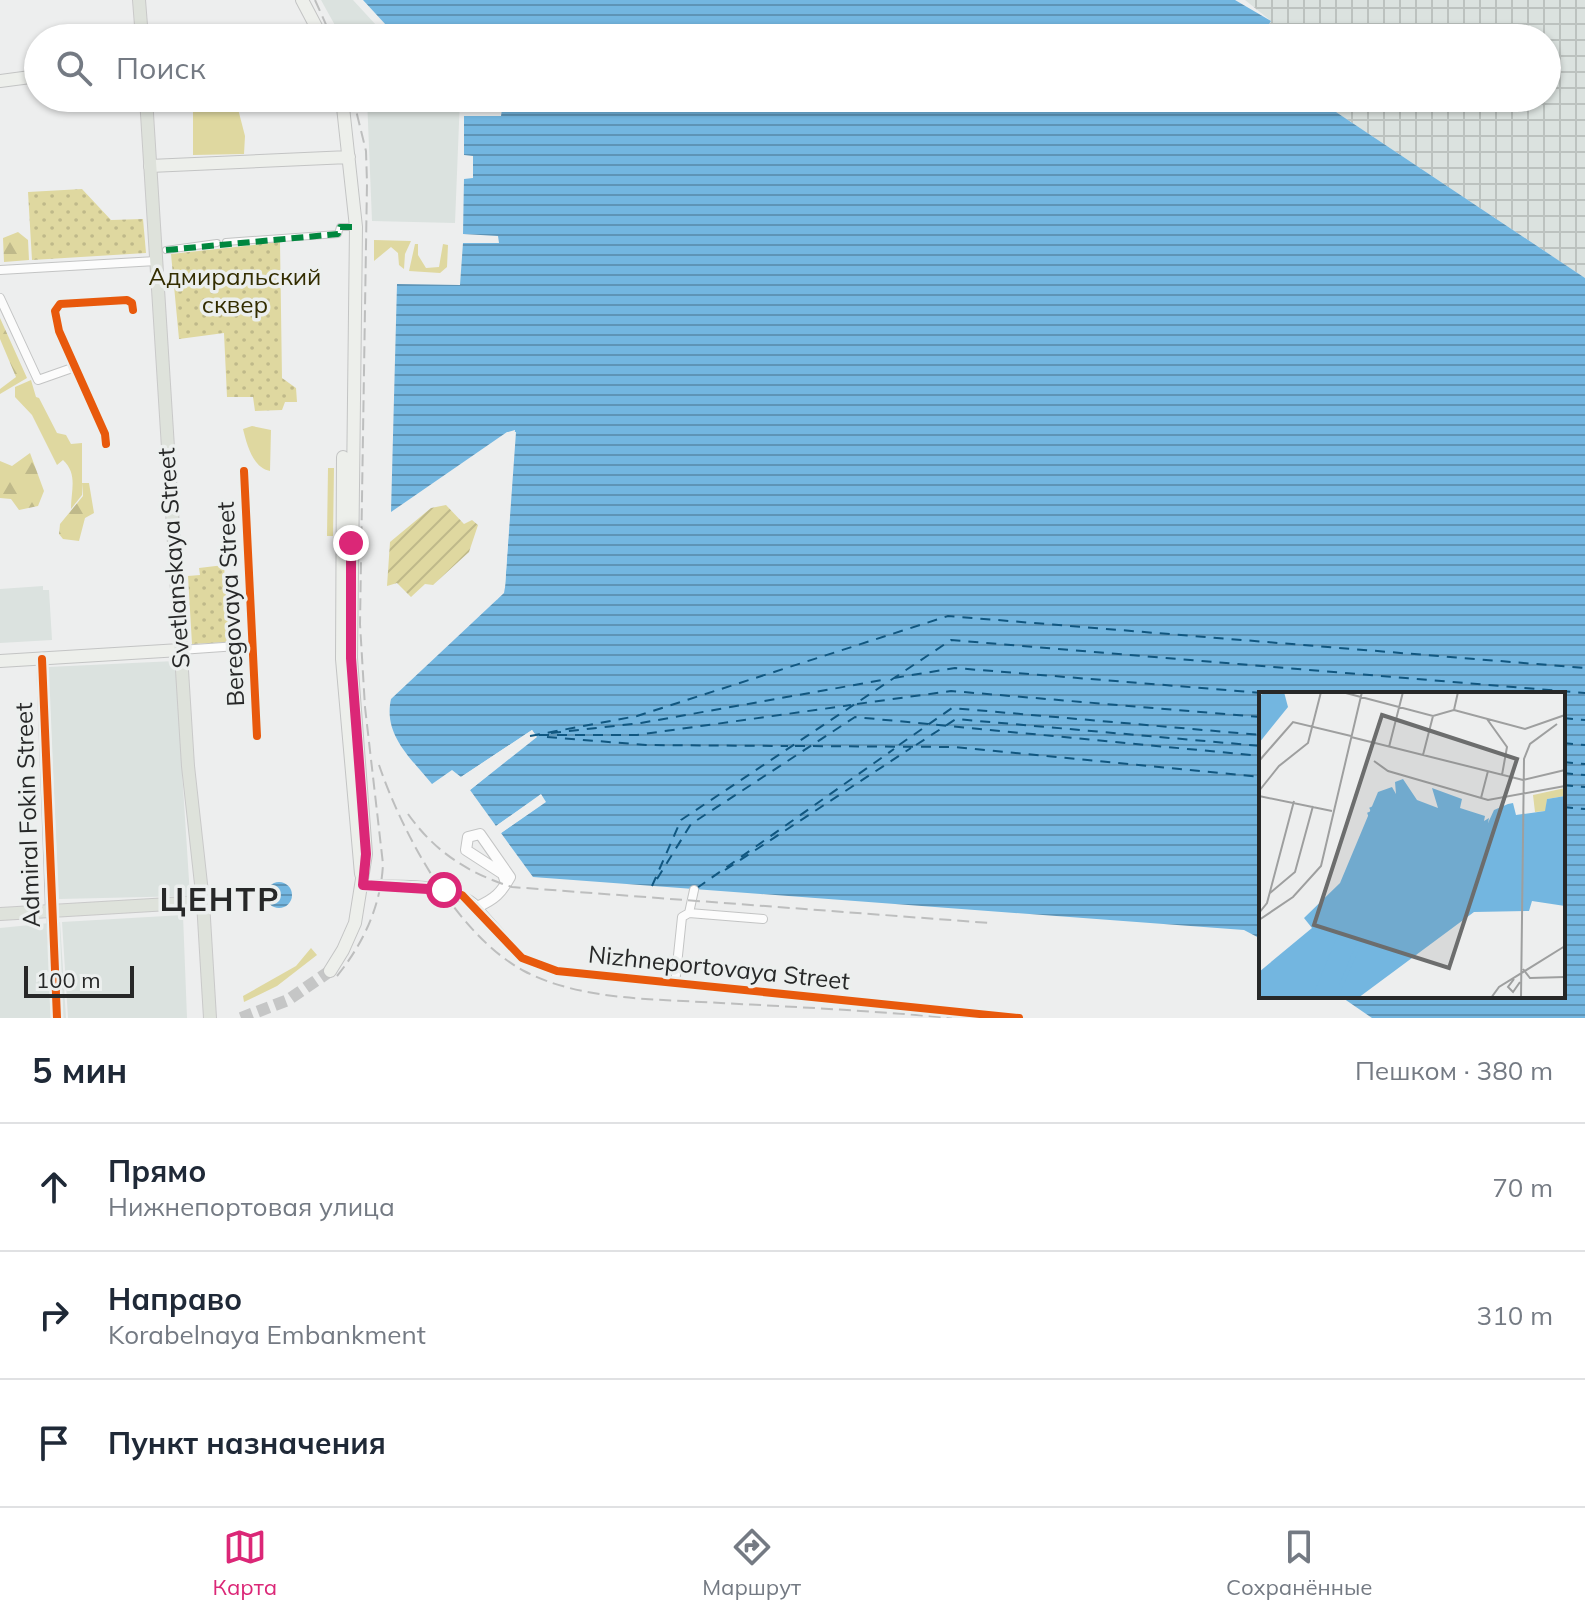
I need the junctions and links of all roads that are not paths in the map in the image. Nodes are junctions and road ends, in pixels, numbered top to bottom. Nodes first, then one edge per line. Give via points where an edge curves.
1 (139, 0) edge
2 (302, 0) edge
3 (141, 24) edge
4 (315, 24) edge
5 (24, 78) edge
6 (0, 81) edge
7 (147, 112) edge
8 (344, 112) edge
9 (349, 157) junction
10 (150, 166) junction
11 (353, 224) junction
12 (226, 242) dead end
13 (217, 243) dead end
14 (166, 250) dead end
15 (156, 261) junction
16 (0, 270) edge
17 (0, 298) edge
18 (133, 310) dead end
19 (75, 367) junction
20 (106, 444) dead end
21 (244, 471) dead end
22 (252, 645) junction
23 (180, 650) junction
24 (42, 659) junction
25 (0, 661) edge
26 (257, 736) dead end
27 (506, 883) junction
28 (363, 885) junction
29 (694, 890) dead end
30 (203, 902) junction
31 (477, 907) junction
32 (51, 911) junction
33 (689, 913) junction
34 (0, 914) edge
35 (763, 919) dead end
36 (330, 971) tunnel mouth
37 (675, 984) junction
38 (57, 1018) edge
39 (210, 1018) edge
40 (1019, 1018) edge

1 - 3 main road
2 - 4 main road
5 - 6 main road
7 - 10 main road, Svetlanskaya Street
8 - 9 main road
9 - 10 main road
9 - 11 main road
10 - 15 main road, Svetlanskaya Street
11 - 12 street via 340,227 338,234
11 - 28 main road via 351,658 366,854
13 - 14 street
15 - 16 street
15 - 23 main road, Svetlanskaya Street
17 - 19 street via 38,380
18 - 19 street via 127,300 60,304 55,318
19 - 20 street
21 - 22 street, Beregovaya Street
22 - 23 street
22 - 26 street, Beregovaya Street
23 - 24 main road
23 - 30 main road, Svetlanskaya Street
24 - 25 main road
24 - 32 street, Admiral Fokin Street
27 - 27 street via 507,869 486,839 480,834 468,837 466,850 503,874
27 - 31 street via 495,898
28 - 31 street via 444,890
28 - 36 main road via 351,934
29 - 33 street
30 - 32 main road
30 - 39 main road, Svetlanskaya Street
31 - 37 street, Nizhneportovaya Street via 506,943 535,965
32 - 34 main road
32 - 38 street, Admiral Fokin Street
33 - 35 street
33 - 37 street via 682,917
37 - 40 street, Nizhneportovaya Street

